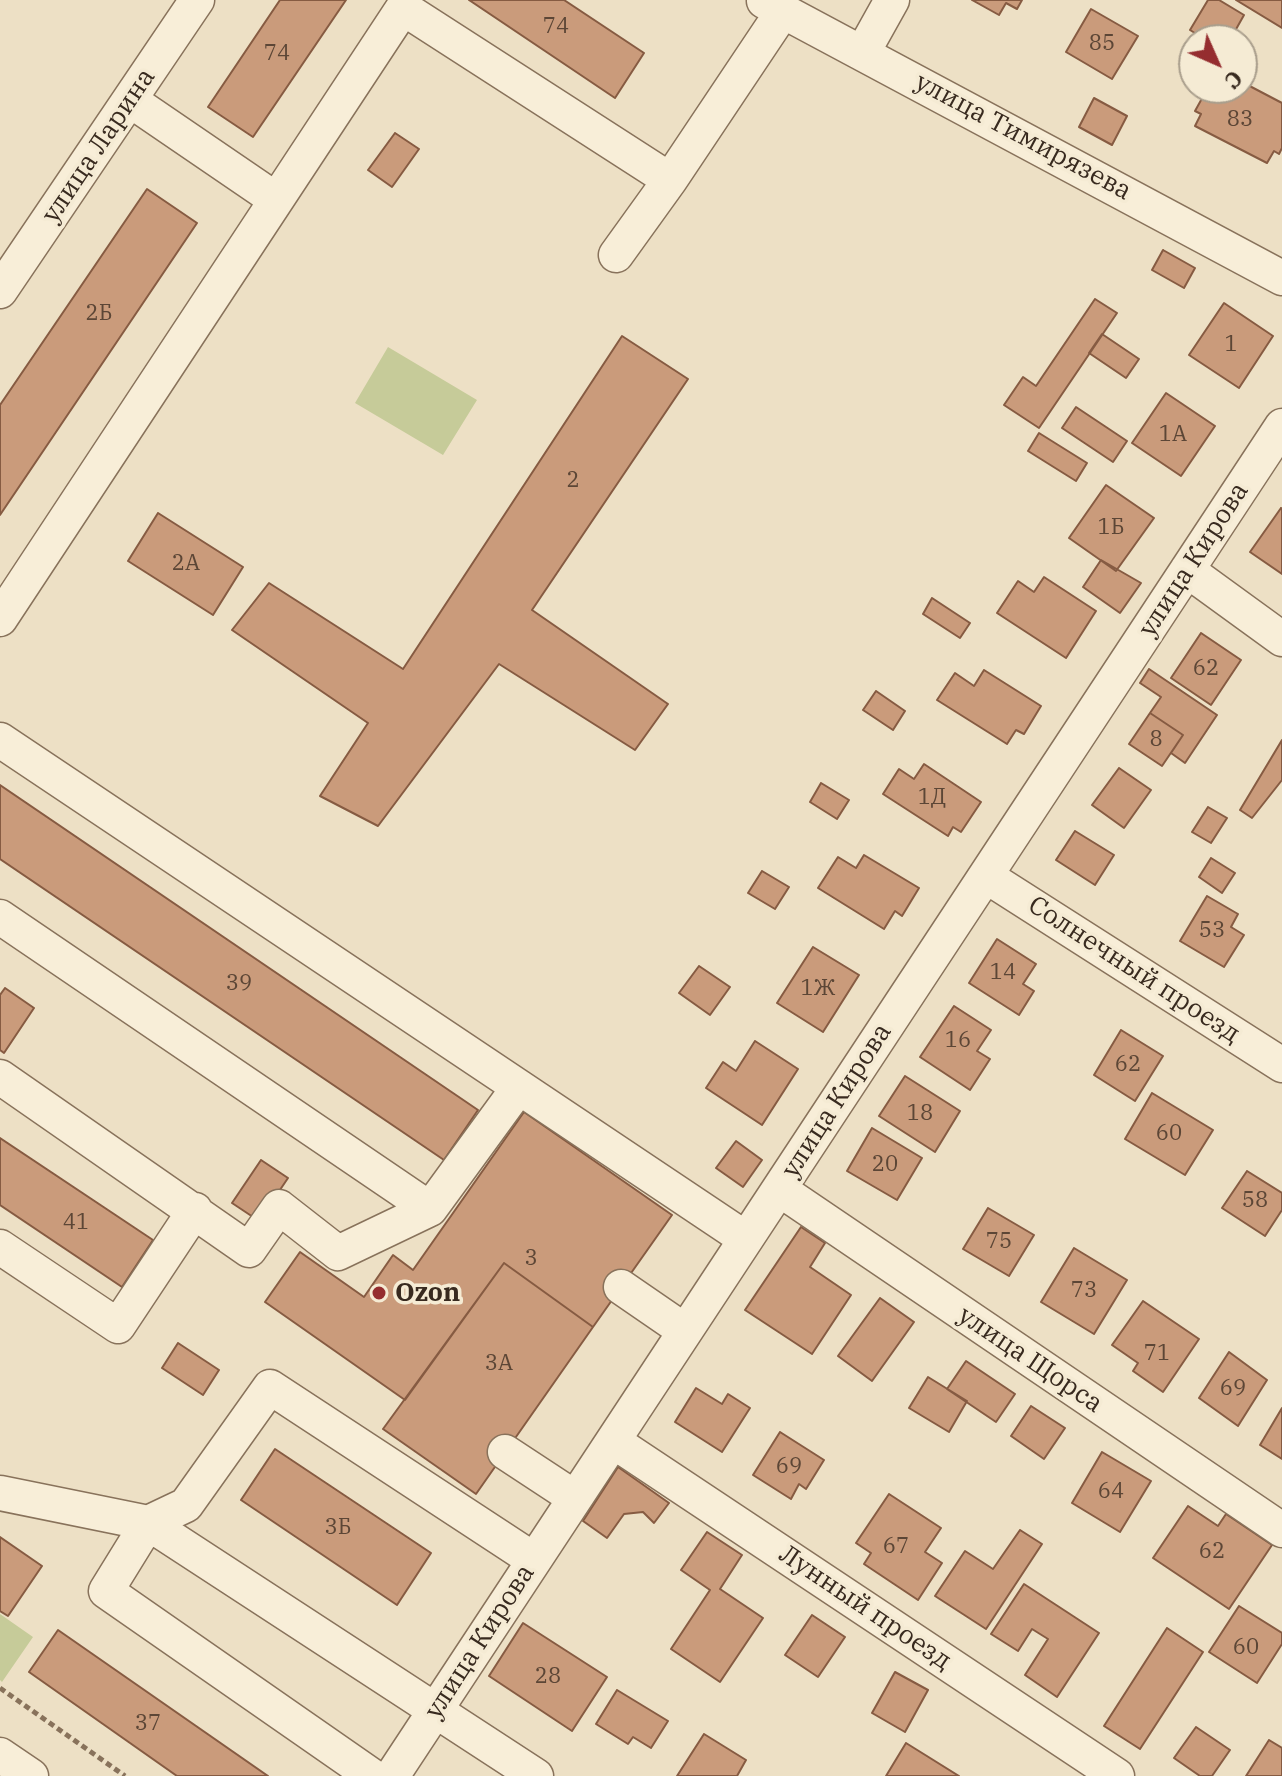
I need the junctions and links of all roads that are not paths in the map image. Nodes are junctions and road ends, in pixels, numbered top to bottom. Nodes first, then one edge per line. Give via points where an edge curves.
1 (197, 0) edge
2 (892, 0) edge
3 (772, 6) edge
4 (863, 52) junction
5 (130, 100) junction
6 (670, 180) junction
7 (275, 199) junction
8 (616, 255) dead end
9 (1282, 278) edge
10 (0, 291) edge
11 (1282, 426) edge
12 (1187, 570) junction
13 (0, 619) edge
14 (1282, 639) edge
15 (0, 740) edge
16 (986, 876) junction
17 (0, 917) edge
18 (1282, 1065) edge
19 (0, 1077) edge
20 (519, 1087) junction
21 (779, 1189) junction
22 (430, 1209) junction
23 (195, 1210) junction
24 (746, 1239) junction
25 (0, 1247) edge
26 (621, 1287) dead end
27 (685, 1331) junction
28 (613, 1441) junction
29 (505, 1452) dead end
30 (0, 1493) edge
31 (575, 1498) junction
32 (148, 1523) junction
33 (1282, 1530) edge
34 (534, 1560) junction
35 (435, 1710) junction
36 (0, 1755) edge
37 (31, 1776) edge
38 (372, 1776) edge
39 (392, 1776) edge
40 (536, 1776) edge
41 (1117, 1776) edge

1 - 5 street, улица Ларина
2 - 4 street
3 - 4 street, улица Тимирязева
3 - 6 street
4 - 9 street, улица Тимирязева
5 - 7 street
5 - 10 street, улица Ларина
6 - 7 street via 403,8
6 - 8 street
7 - 13 street
11 - 12 street, улица Кирова
12 - 14 street
12 - 16 street, улица Кирова
15 - 20 street
16 - 18 street, Солнечный проезд
16 - 21 street, улица Кирова
17 - 22 street
19 - 23 street
20 - 22 street
20 - 24 street
21 - 24 street, улица Кирова
21 - 33 street, улица Щорса
22 - 23 street via 338,1253 279,1207 249,1250
23 - 25 street via 118,1326
24 - 27 street, улица Кирова
26 - 27 street
27 - 28 street, улица Кирова
28 - 31 street, улица Кирова
28 - 41 street, Лунный проезд
29 - 31 street
30 - 32 street
31 - 34 street, улица Кирова
32 - 34 street via 186,1505 270,1387
32 - 35 street
32 - 38 street via 106,1591
34 - 35 street, улица Кирова
35 - 39 street, улица Кирова
35 - 40 street
36 - 37 street

